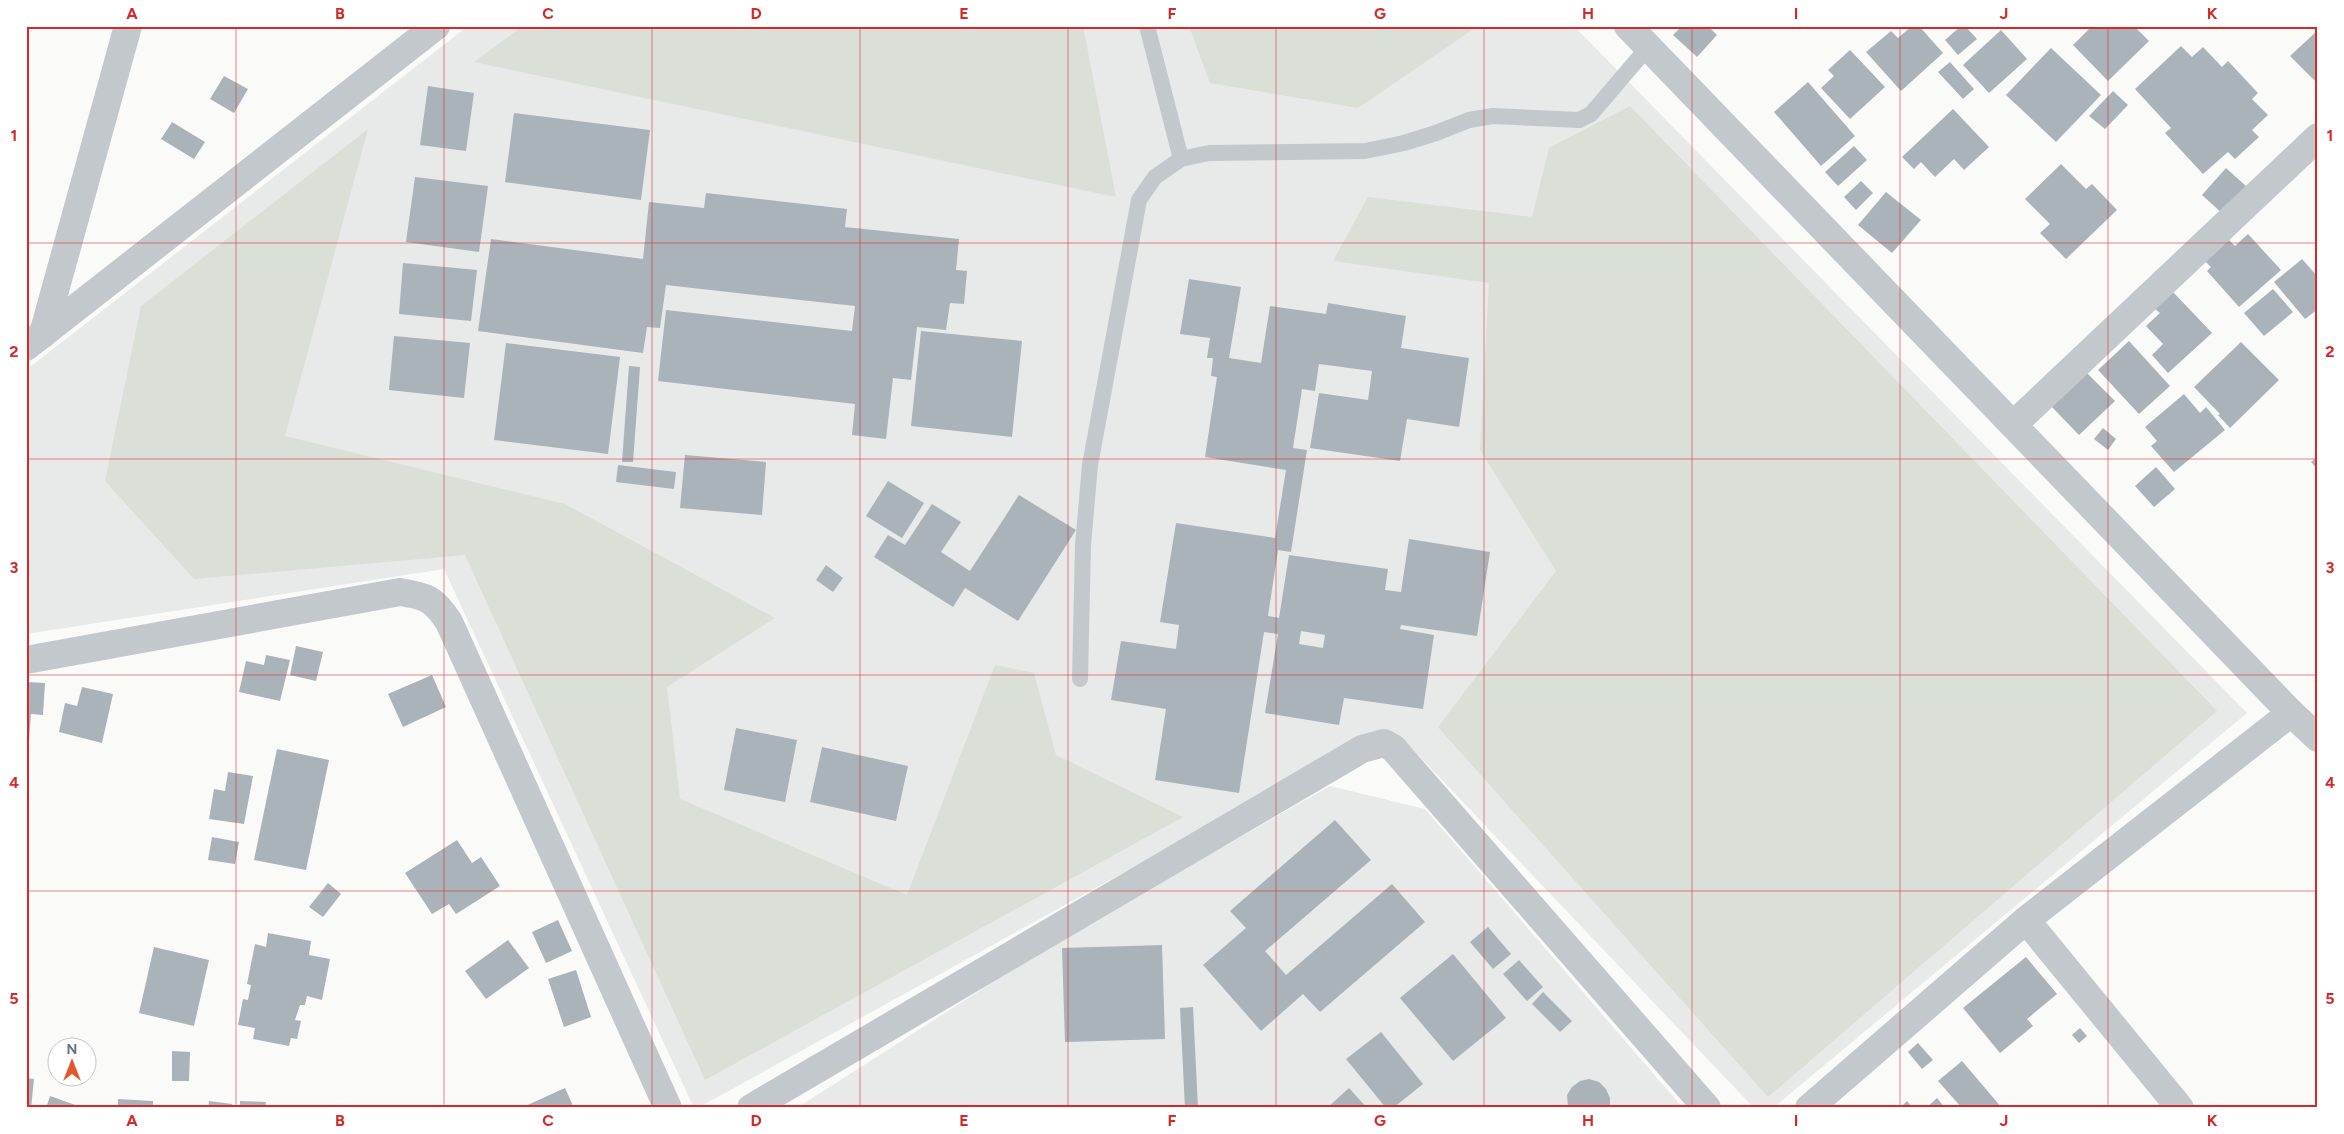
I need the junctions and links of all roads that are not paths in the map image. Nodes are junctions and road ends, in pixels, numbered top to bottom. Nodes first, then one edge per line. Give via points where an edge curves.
1 (128, 26) edge
2 (436, 26) edge
3 (1147, 26) edge
4 (1628, 26) edge
5 (1649, 46) junction
6 (2318, 137) edge
7 (1182, 159) junction
8 (34, 341) edge
9 (2014, 426) junction
10 (26, 660) edge
11 (1080, 679) dead end
12 (2291, 713) junction
13 (2318, 738) edge
14 (2026, 920) junction
15 (668, 1108) edge
16 (751, 1108) edge
17 (1707, 1108) edge
18 (1809, 1108) edge
19 (2180, 1108) edge

1 - 8 street
2 - 8 street
3 - 7 lane
4 - 5 street
5 - 7 lane via 1591,114 1579,120 1492,116 1470,120 1404,143 1365,151 1209,153
5 - 9 street
6 - 9 street
7 - 11 lane via 1156,178 1140,200 1090,465 1083,545
9 - 12 street
10 - 15 street via 400,592 420,595 438,605 449,622
12 - 13 street
12 - 14 street
14 - 18 street
14 - 19 street
16 - 17 street via 1362,749 1384,743 1393,748

